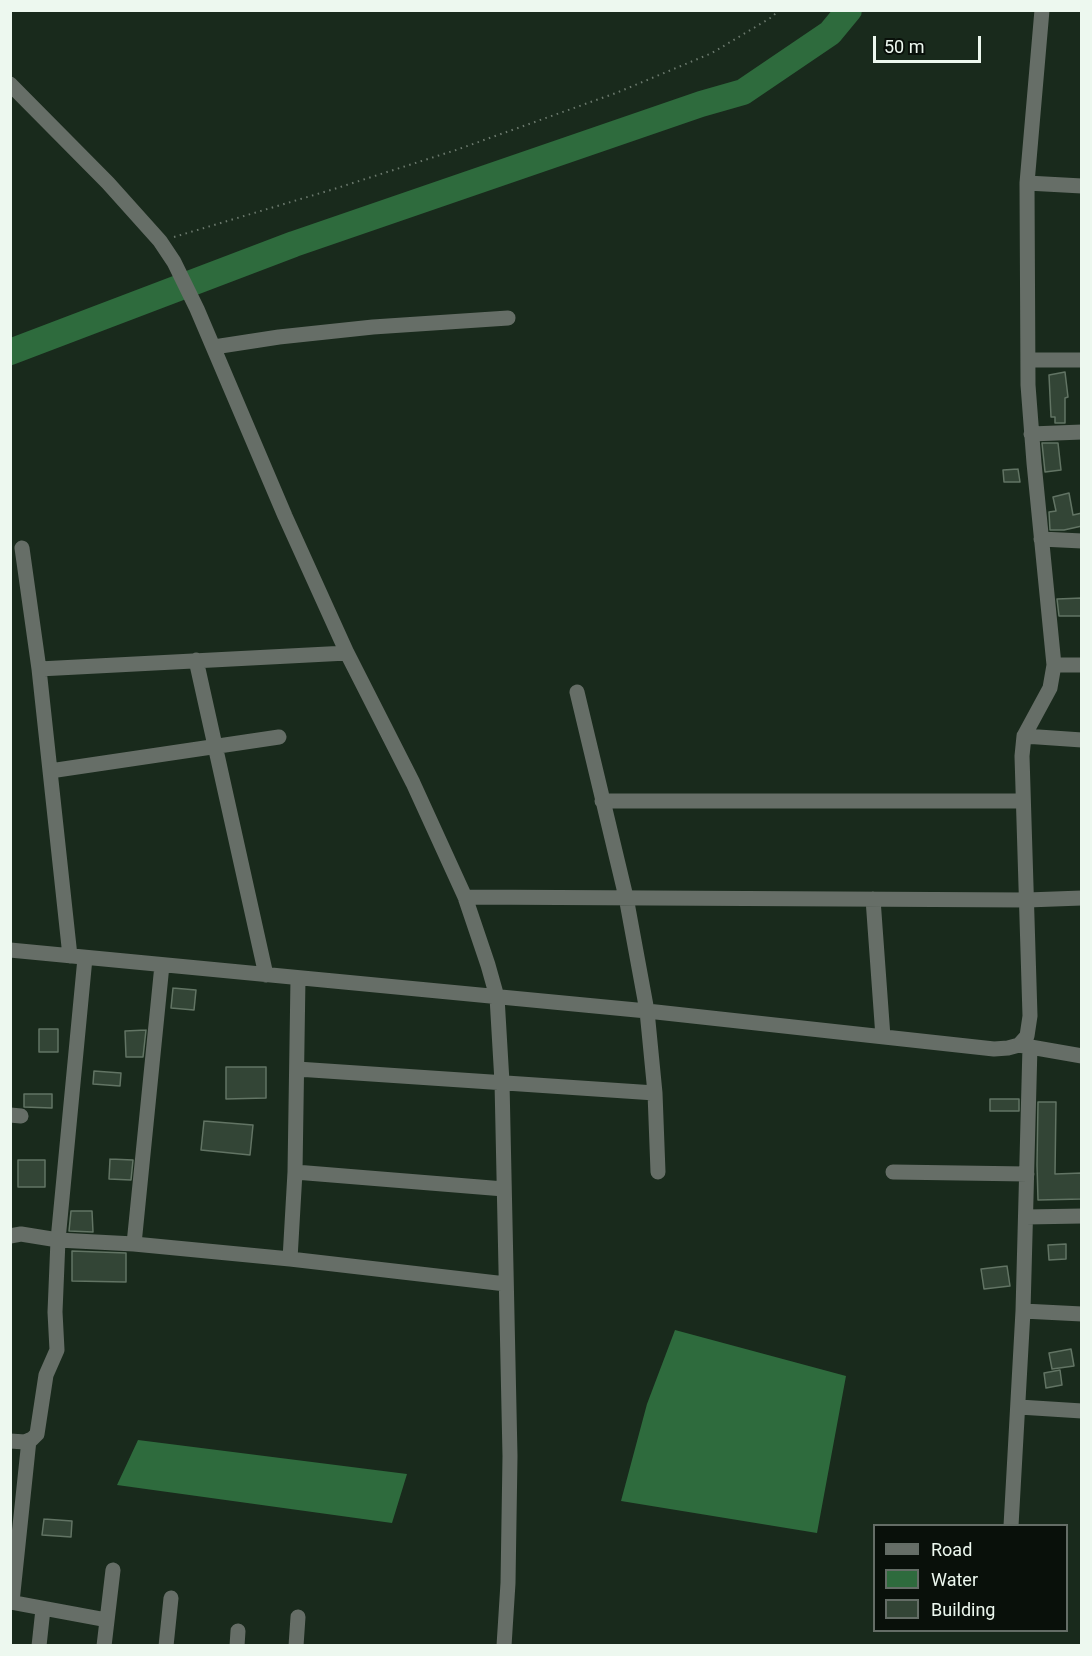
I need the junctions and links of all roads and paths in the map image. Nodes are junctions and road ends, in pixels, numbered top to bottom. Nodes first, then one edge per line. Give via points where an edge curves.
1 (779, 10) edge
2 (1042, 10) edge
3 (10, 84) edge
4 (1028, 183) junction
5 (1082, 186) edge
6 (160, 241) junction
7 (508, 318) dead end
8 (213, 347) junction
9 (1028, 360) junction
10 (1082, 360) edge
11 (1082, 432) edge
12 (1032, 434) junction
13 (1041, 539) junction
14 (1082, 541) edge
15 (22, 548) dead end
16 (347, 654) junction
17 (196, 660) junction
18 (1054, 665) junction
19 (1082, 665) edge
20 (39, 669) junction
21 (577, 692) dead end
22 (1024, 736) junction
23 (279, 737) dead end
24 (1082, 740) edge
25 (214, 747) junction
26 (50, 771) junction
27 (602, 801) junction
28 (1023, 801) junction
29 (465, 897) junction
30 (626, 897) junction
31 (1082, 898) edge
32 (873, 899) junction
33 (1027, 900) junction
34 (10, 950) edge
35 (77, 957) junction
36 (162, 965) junction
37 (266, 975) junction
38 (298, 978) junction
39 (497, 997) junction
40 (647, 1011) junction
41 (883, 1037) junction
42 (1024, 1045) junction
43 (1082, 1056) edge
44 (297, 1069) junction
45 (502, 1082) junction
46 (655, 1093) junction
47 (295, 1172) junction
48 (658, 1172) dead end
49 (893, 1172) dead end
50 (1027, 1174) junction
51 (504, 1189) junction
52 (1082, 1216) edge
53 (1026, 1217) junction
54 (10, 1236) edge
55 (58, 1240) junction
56 (134, 1244) junction
57 (290, 1259) junction
58 (506, 1284) junction
59 (1023, 1311) junction
60 (1082, 1314) edge
61 (1018, 1407) junction
62 (1082, 1411) edge
63 (29, 1440) junction
64 (10, 1441) edge
65 (1011, 1524) edge
66 (113, 1570) dead end
67 (171, 1598) dead end
68 (11, 1602) edge
69 (43, 1609) junction
70 (298, 1617) dead end
71 (107, 1620) junction
72 (39, 1646) edge
73 (104, 1646) edge
74 (166, 1646) edge
75 (296, 1646) edge
76 (504, 1646) edge

1 - 6 path via 712,53 616,93 456,150
2 - 4 street
3 - 6 street
4 - 5 street
4 - 9 street
6 - 8 street via 174,262
7 - 8 street via 373,327
8 - 16 street
9 - 10 street
9 - 12 street
11 - 12 street
12 - 13 street
13 - 14 street
13 - 18 street
15 - 20 street
16 - 17 street
16 - 29 street via 413,783
17 - 20 street
17 - 25 street
18 - 19 street
18 - 22 street via 1050,688
20 - 26 street
21 - 27 street
22 - 24 street
22 - 28 street
23 - 25 street
25 - 26 street
25 - 37 street
26 - 35 street
27 - 28 street
27 - 30 street
28 - 33 street
29 - 30 street
29 - 39 street
30 - 32 street
30 - 40 street
31 - 33 street
32 - 33 street
32 - 41 street
33 - 42 street via 1030,1028
34 - 35 street
35 - 36 street
35 - 55 street
36 - 37 street
36 - 56 street
37 - 38 street
38 - 39 street
38 - 44 street
39 - 40 street
39 - 45 street
40 - 41 street
40 - 46 street
41 - 42 street via 994,1049
42 - 43 street
42 - 50 street
44 - 45 street
44 - 47 street
45 - 46 street
45 - 51 street
46 - 48 street
47 - 51 street
47 - 57 street
49 - 50 street
50 - 53 street
51 - 58 street
52 - 53 street
53 - 59 street
54 - 55 street
55 - 56 street
55 - 63 street via 57,1350 46,1375 37,1434
56 - 57 street
57 - 58 street
58 - 76 street via 510,1456
59 - 60 street
59 - 61 street
61 - 62 street
61 - 65 street
63 - 64 street
63 - 68 street
66 - 71 street
67 - 74 street
68 - 69 street
69 - 71 street
69 - 72 street
70 - 75 street
71 - 73 street

